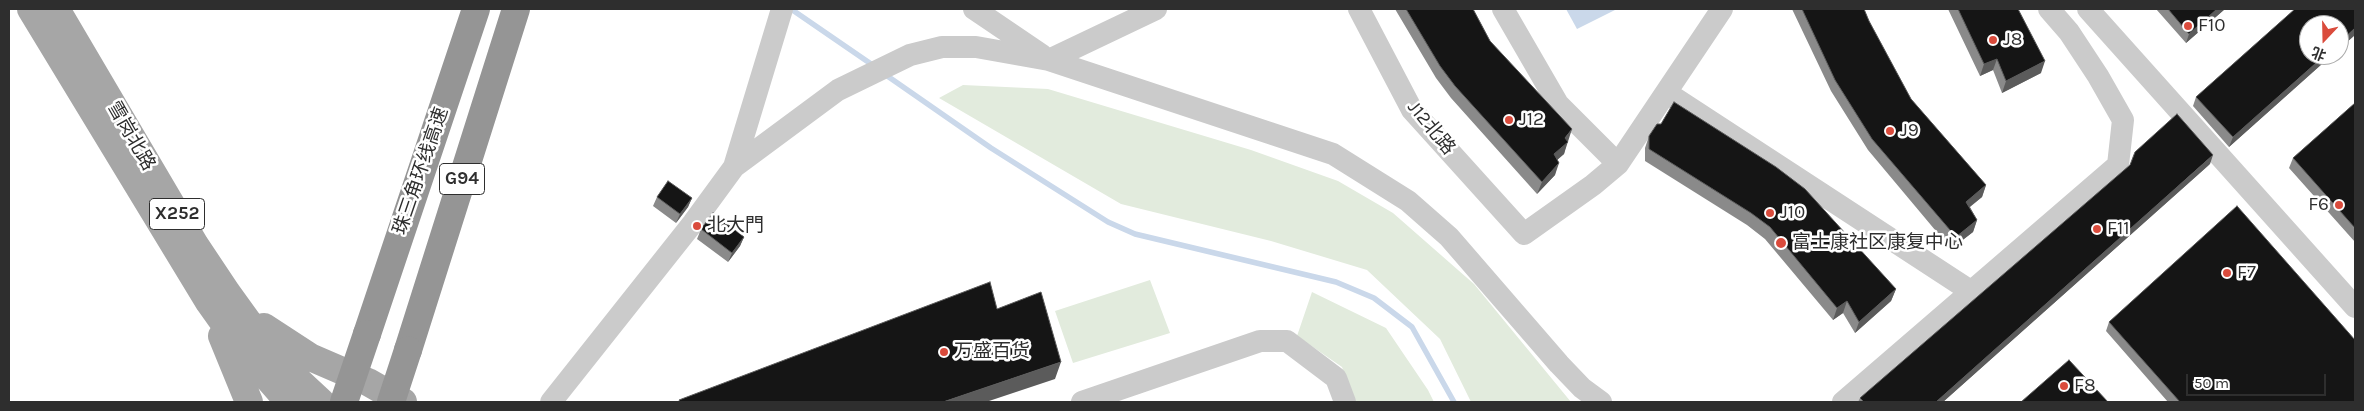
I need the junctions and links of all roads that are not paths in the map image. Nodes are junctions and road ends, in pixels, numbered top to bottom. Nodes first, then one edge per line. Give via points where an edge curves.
1 (31, 9) edge
2 (56, 9) edge
3 (476, 9) edge
4 (516, 9) edge
5 (782, 9) edge
6 (974, 9) edge
7 (1156, 9) edge
8 (1359, 9) edge
9 (1503, 9) edge
10 (1722, 9) edge
11 (2049, 9) edge
12 (2088, 9) edge
13 (1049, 60) junction
14 (1667, 93) junction
15 (1618, 164) junction
16 (734, 167) junction
17 (1972, 292) junction
18 (218, 298) junction
19 (2355, 307) edge
20 (249, 402) edge
21 (289, 402) edge
22 (321, 402) edge
23 (344, 402) edge
24 (391, 402) edge
25 (403, 402) edge
26 (551, 402) edge
27 (1082, 402) edge
28 (1344, 402) edge
29 (1600, 402) edge
30 (1843, 402) edge

1 - 18 main road, 雪岗北路 / X252
2 - 18 main road, 雪岗北路 / X252 via 195,245
3 - 23 highway, 珠三角环线高速 / G94, bridge
4 - 24 highway, G94, bridge
5 - 16 street
6 - 13 street
7 - 13 street
8 - 15 street, J12北路 via 1412,110 1524,234 1594,185
9 - 15 street via 1558,104
10 - 14 street
11 - 17 street via 2069,32 2123,120 2118,165
12 - 19 street
13 - 16 street via 976,46 942,47 910,55 838,90
13 - 29 street via 1333,154 1408,201 1449,237 1559,364
14 - 15 street
14 - 17 street
16 - 26 street
17 - 30 street
18 - 20 main road
18 - 21 main road, 雪岗北路 / X252 via 241,347
18 - 22 main road, 雪岗北路 / X252
18 - 25 main road via 310,357 368,382
27 - 28 street via 1260,341 1286,342 1336,378

